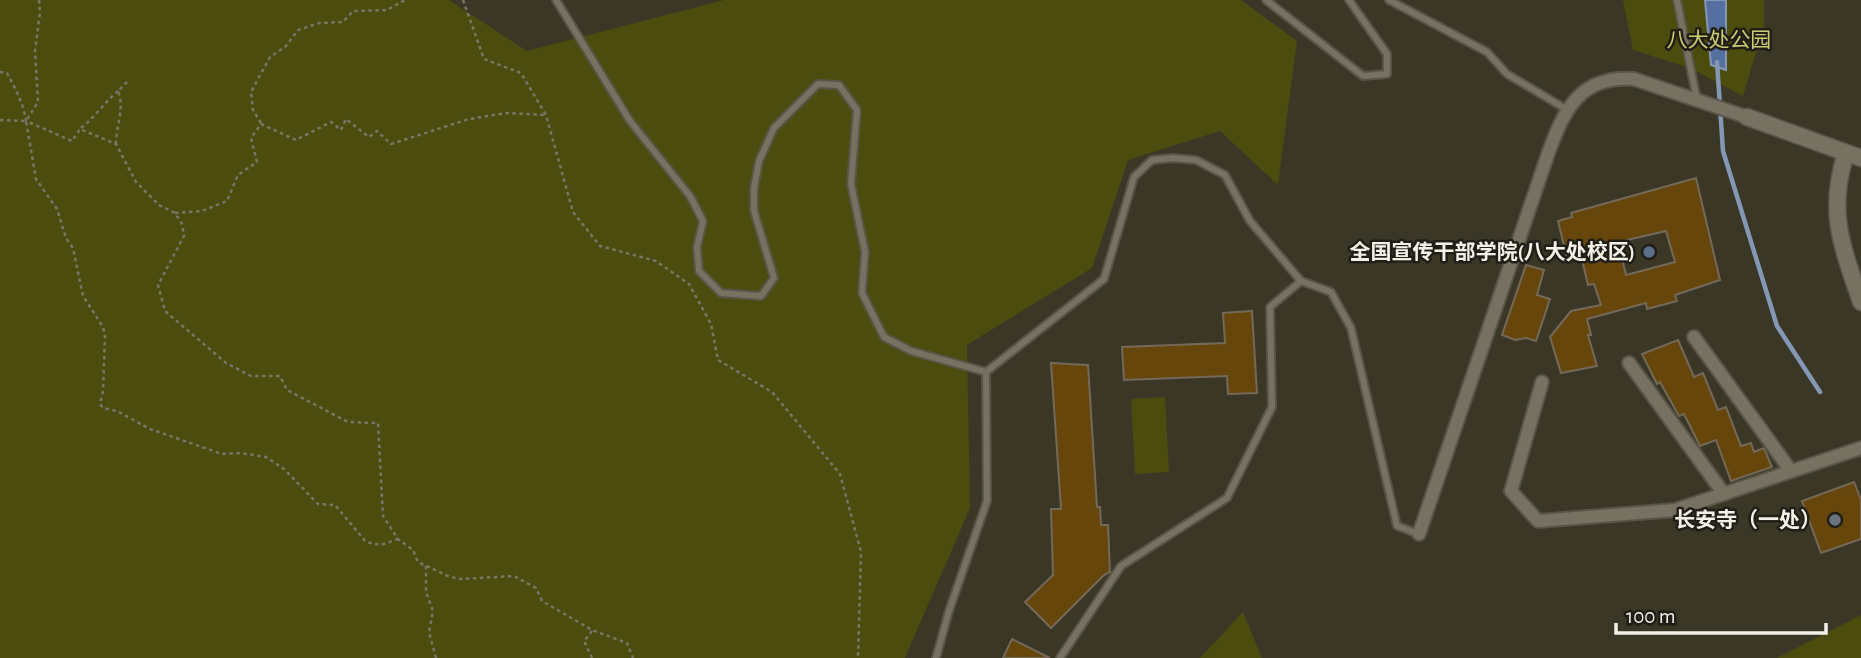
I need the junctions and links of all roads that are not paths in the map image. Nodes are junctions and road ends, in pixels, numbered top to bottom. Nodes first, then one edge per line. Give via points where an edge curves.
1 (556, 0) edge
2 (1266, 0) edge
3 (1349, 0) edge
4 (1389, 0) edge
5 (1677, 0) edge
6 (1697, 100) junction
7 (1566, 109) junction
8 (1747, 117) joint
9 (1853, 155) edge
10 (1301, 281) junction
11 (1861, 302) edge
12 (1694, 337) dead end
13 (1629, 363) dead end
14 (986, 372) junction
15 (1542, 382) dead end
16 (1861, 448) edge
17 (1791, 471) junction
18 (1724, 494) junction
19 (1419, 534) joint
20 (936, 658) edge
21 (1060, 658) edge

1 - 14 lane via 629,121 690,196 702,220 699,271 721,293 761,296 774,278 754,211 759,161 774,128 818,84 839,85 857,110 852,184 865,252 862,293 884,337 911,351
2 - 3 lane via 1363,76 1387,74 1387,54
4 - 7 lane via 1487,52 1507,74
5 - 6 lane
6 - 7 street via 1634,79 1615,78 1602,80
6 - 8 street
7 - 19 street
8 - 9 street
9 - 11 street via 1838,178 1837,220
10 - 14 lane via 1250,221 1225,175 1196,160 1152,160 1134,177 1104,279
10 - 19 lane via 1331,292 1351,328 1397,526
10 - 21 lane via 1270,306 1272,407 1227,498 1121,566
12 - 17 street
13 - 18 street
14 - 20 lane via 987,501
15 - 18 street via 1511,491 1538,521 1675,510
16 - 17 street
17 - 18 street

